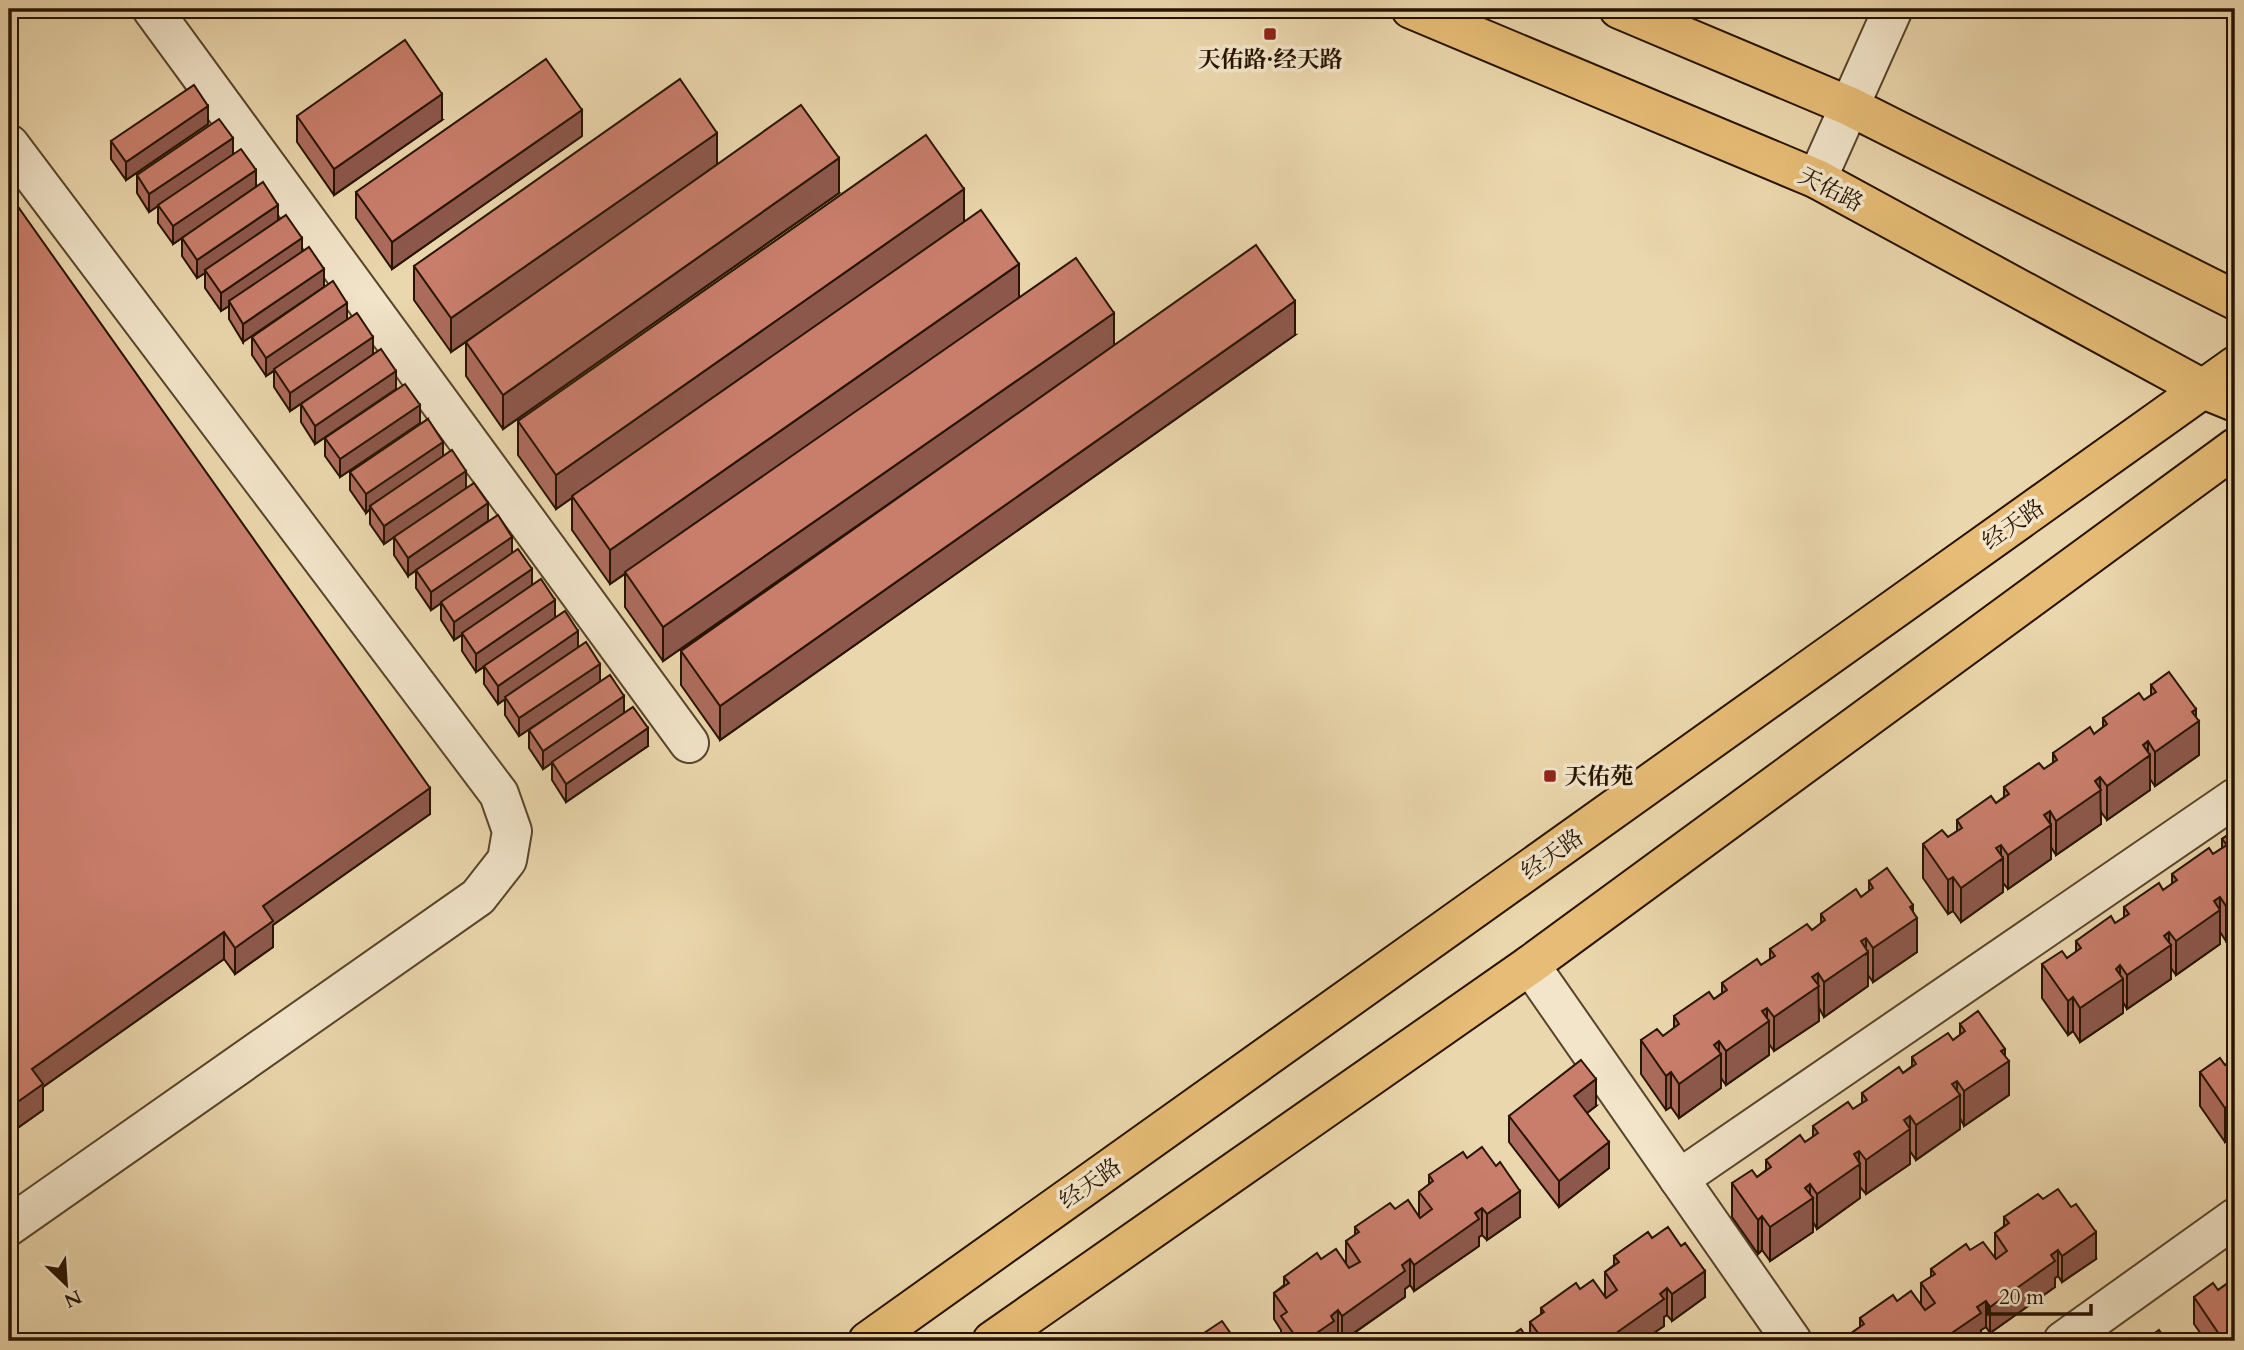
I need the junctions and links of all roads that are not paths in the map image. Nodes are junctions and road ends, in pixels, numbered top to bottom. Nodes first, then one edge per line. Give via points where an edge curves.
1 (152, 9) edge
2 (1411, 9) edge
3 (1619, 9) edge
4 (1894, 9) edge
5 (1849, 106) junction
6 (9, 144) edge
7 (1817, 179) junction
8 (2235, 300) edge
9 (2235, 366) edge
10 (2219, 396) edge
11 (2235, 448) edge
12 (689, 743) dead end
13 (2235, 798) edge
14 (1530, 965) junction
15 (1679, 1179) junction
16 (2235, 1218) edge
17 (9, 1226) edge
18 (868, 1341) edge
19 (992, 1341) edge
20 (1791, 1341) edge
21 (2063, 1341) edge

1 - 12 street
2 - 7 main road, 天佑路
3 - 5 main road
4 - 5 street
5 - 7 street
5 - 8 main road
6 - 17 street via 499,794 512,831 507,860 478,897
7 - 10 main road, 天佑路
9 - 10 main road, 经天路
10 - 18 main road, 经天路
11 - 14 main road
13 - 15 street
14 - 15 street
14 - 19 main road
15 - 20 street
16 - 21 street

